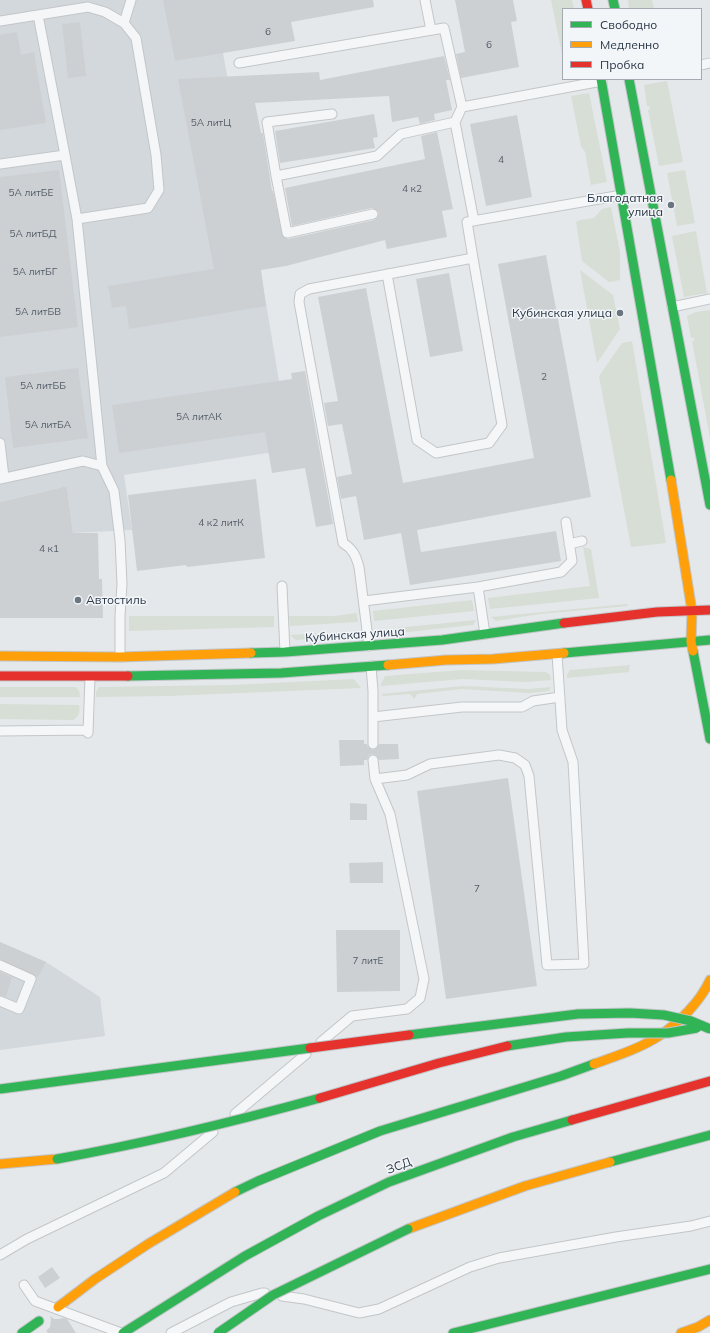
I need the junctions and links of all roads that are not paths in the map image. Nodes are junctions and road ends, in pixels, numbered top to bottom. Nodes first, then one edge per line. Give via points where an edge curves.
1 (131, 0) edge
2 (425, 0) edge
3 (66, 5) edge
4 (38, 15) junction
5 (0, 21) edge
6 (124, 22) junction
7 (430, 30) junction
8 (238, 63) dead end
9 (602, 80) edge
10 (629, 80) edge
11 (462, 107) junction
12 (332, 114) dead end
13 (455, 122) junction
14 (65, 155) junction
15 (0, 164) edge
16 (276, 176) junction
17 (623, 195) junction
18 (373, 214) dead end
19 (77, 219) junction
20 (474, 221) junction
21 (473, 258) junction
22 (387, 274) junction
23 (710, 299) edge
24 (672, 307) junction
25 (0, 443) edge
26 (102, 466) junction
27 (2, 478) edge
28 (710, 505) edge
29 (566, 522) dead end
30 (582, 542) dead end
31 (569, 544) junction
32 (282, 586) dead end
33 (478, 587) junction
34 (364, 601) junction
35 (710, 610) edge
36 (692, 611) junction
37 (485, 634) junction
38 (710, 640) edge
39 (691, 642) junction
40 (369, 646) junction
41 (285, 652) junction
42 (557, 654) junction
43 (0, 656) edge
44 (120, 657) junction
45 (371, 666) junction
46 (0, 676) edge
47 (90, 677) junction
48 (560, 698) junction
49 (373, 716) junction
50 (0, 731) edge
51 (710, 739) edge
52 (373, 744) dead end
53 (373, 760) dead end
54 (375, 779) junction
55 (0, 965) edge
56 (710, 980) edge
57 (0, 1001) edge
58 (710, 1025) edge
59 (710, 1029) edge
60 (710, 1081) edge
61 (0, 1089) edge
62 (708, 1136) edge
63 (0, 1164) edge
64 (710, 1221) edge
65 (0, 1255) edge
66 (710, 1269) edge
67 (24, 1285) dead end
68 (58, 1307) dead end
69 (39, 1320) dead end
70 (710, 1320) edge
71 (22, 1333) edge
72 (122, 1333) edge
73 (171, 1333) edge
74 (218, 1333) edge
75 (453, 1333) edge
76 (681, 1333) edge

1 - 6 lane
2 - 7 lane
3 - 4 lane
3 - 6 lane via 88,7
4 - 5 lane
4 - 14 lane
6 - 19 lane via 136,38 156,155 159,190 148,208
7 - 8 lane
7 - 11 lane via 444,28
9 - 11 lane
9 - 17 main road
10 - 24 main road
11 - 13 lane
12 - 16 lane via 267,122
13 - 16 lane via 402,134 377,156
13 - 20 lane
14 - 15 lane
14 - 19 lane
16 - 18 lane via 287,233
17 - 20 lane
17 - 36 main road
19 - 26 lane
20 - 21 lane via 467,222
21 - 22 lane
21 - 22 lane via 502,425 489,443 436,453 417,440
22 - 34 lane via 309,289 300,294 299,302 343,543 356,556
23 - 24 lane
24 - 28 main road
25 - 27 lane
26 - 27 lane via 83,461
26 - 44 lane via 114,491 120,540
29 - 31 lane
30 - 31 lane
31 - 33 lane via 572,561 561,572
32 - 41 lane
33 - 34 lane
33 - 37 lane
34 - 40 lane
35 - 36 main road, Кубинская улица
36 - 37 main road, Кубинская улица via 657,612
36 - 39 main road
37 - 40 main road, Кубинская улица
38 - 39 main road
39 - 42 main road
39 - 51 main road
40 - 41 main road, Кубинская улица
41 - 44 main road, Кубинская улица
42 - 45 main road
42 - 48 lane
43 - 44 main road, Кубинская улица
45 - 47 main road via 281,673
45 - 49 lane
46 - 47 main road
47 - 50 lane via 88,732
48 - 49 lane via 533,701 522,707 462,707
48 - 54 lane via 562,730 572,762 584,964 547,965 529,776 525,765 515,758 499,755 430,764 407,775
49 - 52 lane
53 - 54 lane
54 - 65 lane via 390,814 395,837 424,979 420,998 407,1009 352,1016 164,1173 27,1239
55 - 57 lane via 31,979 19,1009
56 - 68 main road via 705,991 686,1014 659,1036 629,1051 561,1076 380,1131 258,1181 231,1194 148,1244
58 - 63 main road, bridge via 674,1032 637,1032 537,1040 459,1058 333,1094 150,1141 57,1159
59 - 61 main road, bridge via 691,1021 664,1015 578,1014
60 - 72 main road, ЗСД via 513,1137 389,1182 318,1216 245,1256
62 - 74 main road, bridge via 525,1186 408,1229 273,1295
64 - 73 lane via 499,1258 470,1267 379,1309 359,1313 304,1299 262,1293 231,1302
66 - 75 main road
67 - 72 lane via 35,1301
69 - 71 main road
70 - 76 main road

